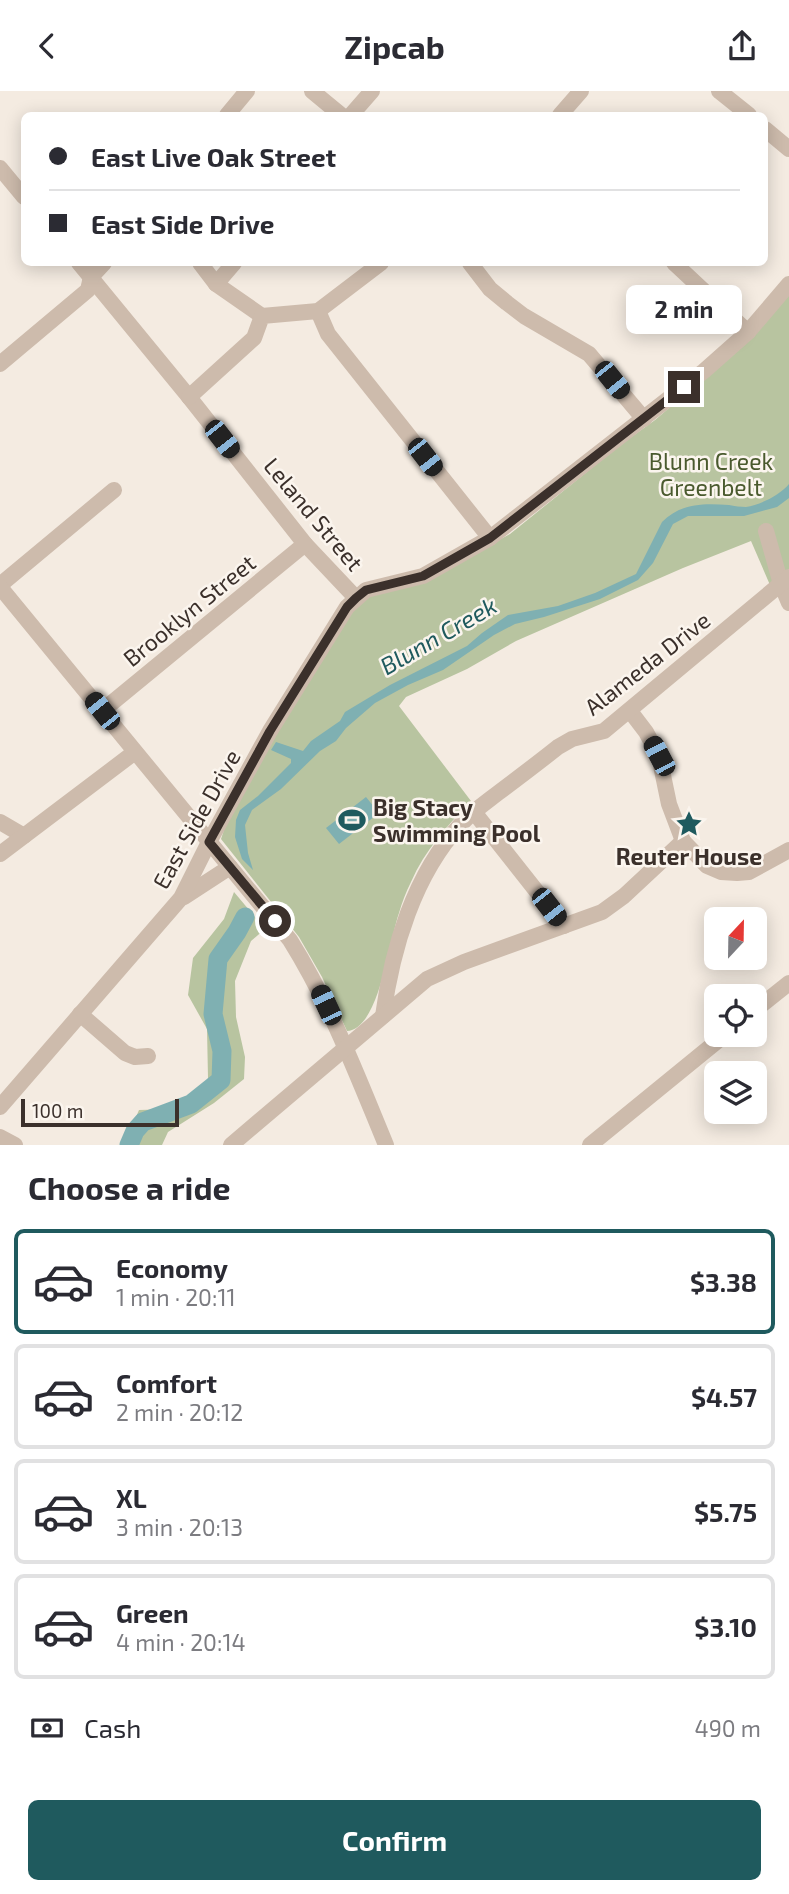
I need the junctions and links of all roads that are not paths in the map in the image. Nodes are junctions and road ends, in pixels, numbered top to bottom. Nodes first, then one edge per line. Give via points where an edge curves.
1 (247, 91) edge
2 (312, 91) edge
3 (372, 91) edge
4 (581, 91) edge
5 (719, 91) edge
6 (230, 112) edge
7 (337, 112) edge
8 (354, 112) edge
9 (563, 112) edge
10 (744, 112) edge
11 (768, 132) edge
12 (789, 149) edge
13 (0, 168) edge
14 (21, 193) edge
15 (82, 266) edge
16 (101, 266) edge
17 (202, 266) edge
18 (231, 266) edge
19 (377, 266) edge
20 (472, 266) edge
21 (677, 266) edge
22 (92, 277) junction
23 (216, 284) junction
24 (789, 284) edge
25 (318, 311) junction
26 (262, 316) junction
27 (748, 332) junction
28 (0, 364) edge
29 (189, 397) junction
30 (644, 419) junction
31 (114, 490) dead end
32 (766, 531) dead end
33 (490, 538) junction
34 (305, 544) junction
35 (785, 580) edge
36 (0, 586) edge
37 (356, 598) junction
38 (789, 603) edge
39 (102, 711) junction
40 (630, 711) junction
41 (135, 752) junction
42 (474, 812) junction
43 (0, 821) edge
44 (24, 836) junction
45 (683, 841) junction
46 (209, 842) junction
47 (789, 850) edge
48 (0, 853) edge
49 (230, 867) junction
50 (181, 898) junction
51 (564, 926) junction
52 (789, 983) edge
53 (767, 1001) edge
54 (80, 1014) junction
55 (383, 1016) junction
56 (710, 1047) edge
57 (346, 1049) junction
58 (149, 1056) dead end
59 (0, 1107) edge
60 (0, 1137) edge
61 (15, 1145) edge
62 (231, 1145) edge
63 (387, 1145) edge
64 (590, 1145) edge

1 - 6 street
2 - 7 street
3 - 8 street
4 - 9 street
5 - 10 street
11 - 12 street
13 - 14 street
15 - 22 street, Leland Street
16 - 22 street
17 - 23 street
18 - 23 street
19 - 25 street
20 - 30 street via 490,289 524,316 589,354
21 - 27 street
22 - 28 street via 88,290
22 - 29 street, Leland Street
23 - 26 street
24 - 27 street
25 - 26 street
25 - 33 street via 328,334
26 - 29 street via 254,338
27 - 30 street
29 - 34 street, Leland Street
30 - 33 street
31 - 36 street
32 - 35 street
33 - 37 street via 423,576 366,590
34 - 37 street, Leland Street
34 - 39 street, Brooklyn Street
35 - 38 street
35 - 40 street, Alameda Drive
36 - 39 street
37 - 46 street, East Side Drive via 270,731
39 - 41 street
40 - 42 street, Alameda Drive via 604,731 558,747
40 - 45 street via 659,756
41 - 44 street
41 - 46 street
42 - 51 street
42 - 55 street, Alameda Drive via 433,862 407,913
43 - 44 street
44 - 48 street
45 - 47 street via 707,866 737,873 749,872
45 - 51 street via 602,912
46 - 49 street
46 - 50 street, East Side Drive
49 - 50 street
49 - 57 street via 290,940
50 - 54 street, East Side Drive
51 - 55 street via 427,979
52 - 53 street
54 - 58 street via 125,1053
54 - 59 street, East Side Drive
55 - 57 street
56 - 64 street
57 - 62 street
57 - 63 street
60 - 61 street

